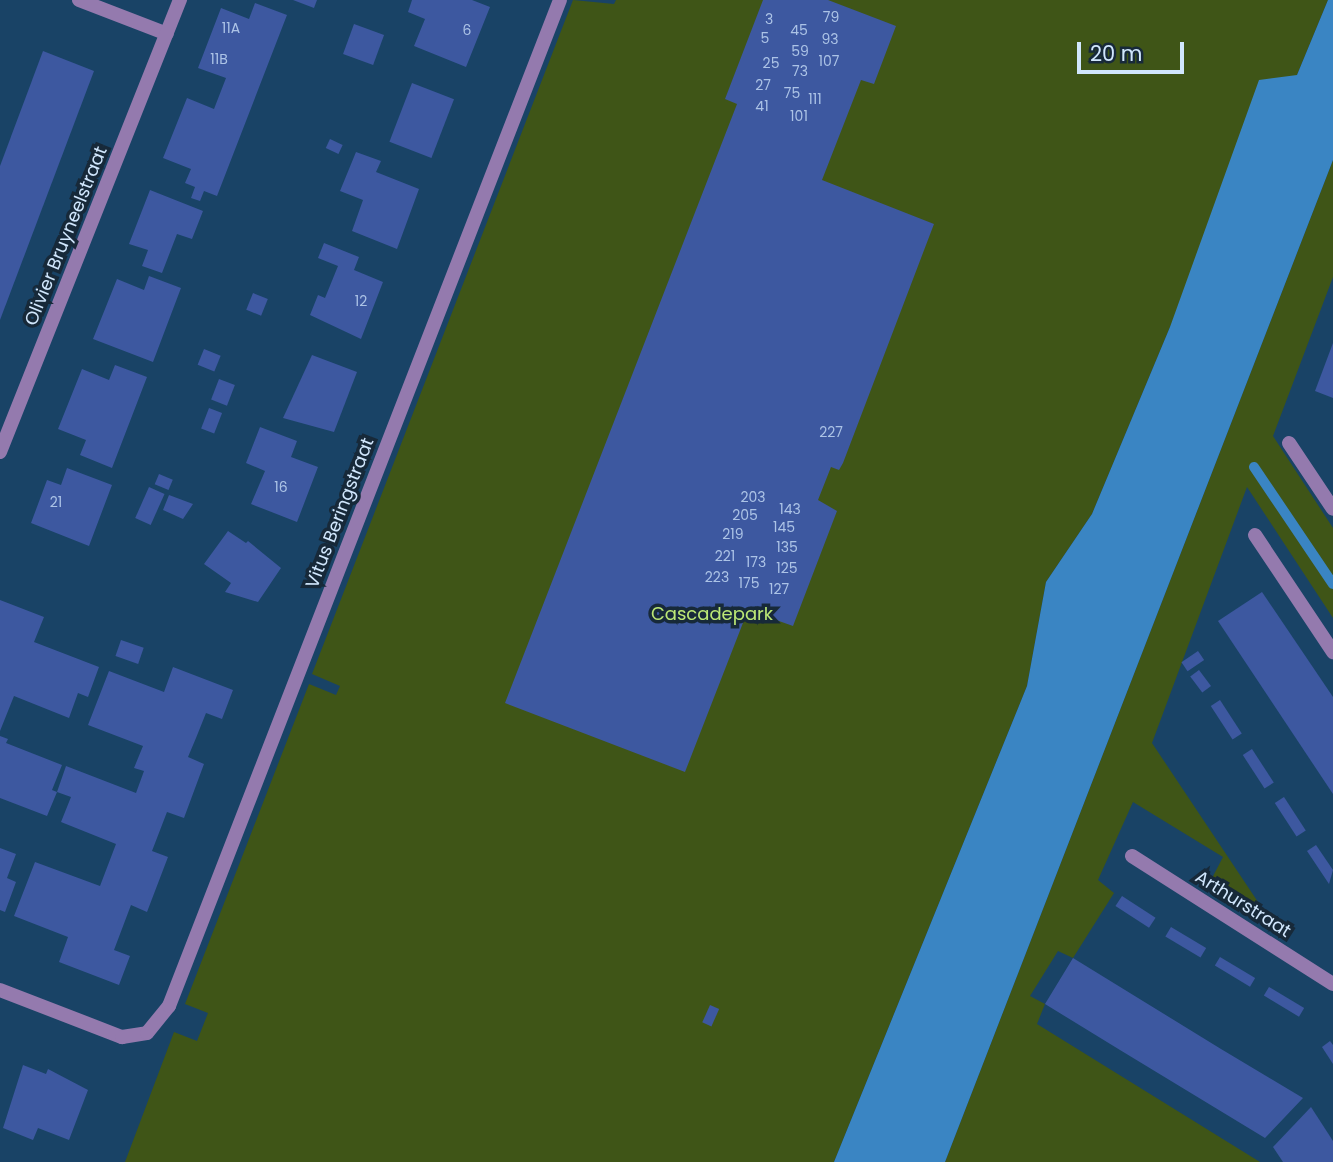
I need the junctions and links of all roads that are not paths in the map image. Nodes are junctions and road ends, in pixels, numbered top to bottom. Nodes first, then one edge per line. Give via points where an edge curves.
1 (79, 0) edge
2 (180, 0) edge
3 (560, 0) edge
4 (167, 34) junction
5 (1289, 443) dead end
6 (0, 452) edge
7 (1333, 509) edge
8 (1255, 535) dead end
9 (1333, 652) edge
10 (1132, 856) dead end
11 (1333, 984) edge
12 (0, 990) edge

1 - 4 street
2 - 4 street, Olivier Bruyneelstraat
3 - 12 street, Vitus Beringstraat via 169,1006 147,1033 122,1037
4 - 6 street, Olivier Bruyneelstraat
5 - 7 street
8 - 9 street
10 - 11 street, Arthurstraat

